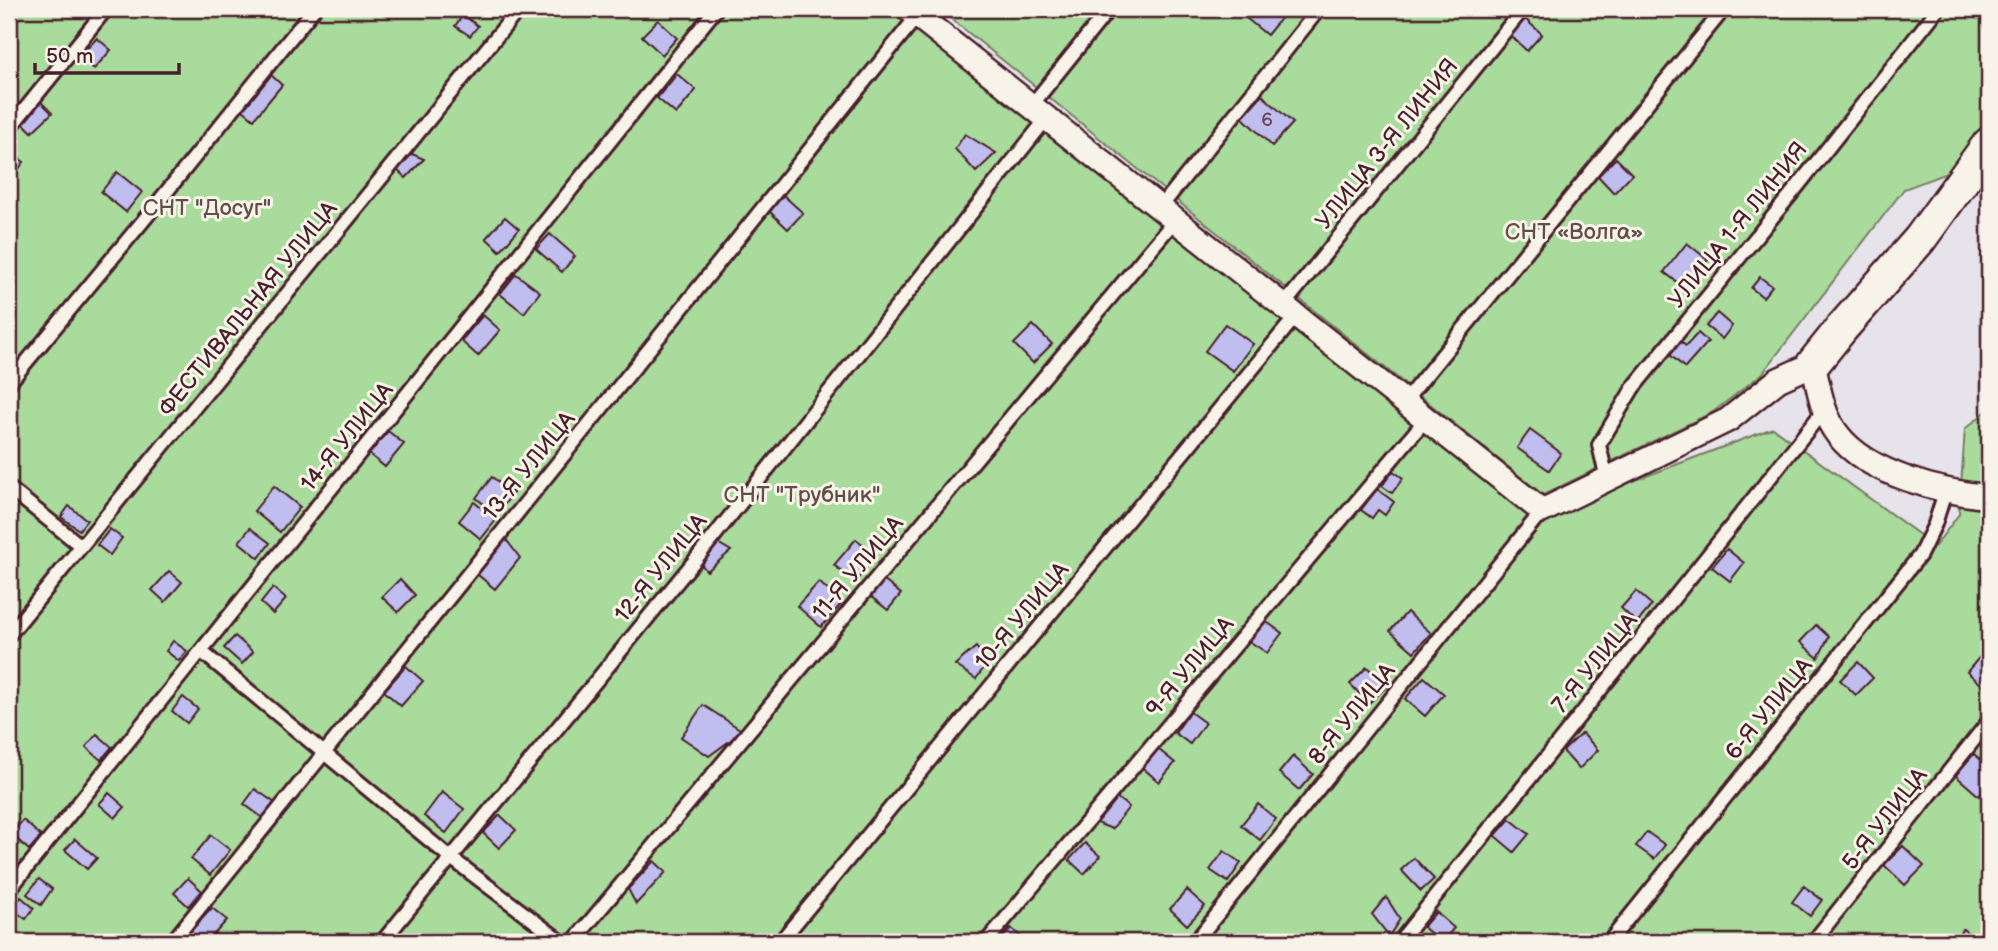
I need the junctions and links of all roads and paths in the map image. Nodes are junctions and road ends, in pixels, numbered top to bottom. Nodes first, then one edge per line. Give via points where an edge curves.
1 (106, 9) edge
2 (314, 9) edge
3 (519, 9) edge
4 (716, 9) edge
5 (1109, 9) edge
6 (1319, 9) edge
7 (1523, 9) edge
8 (1724, 9) edge
9 (1938, 9) edge
10 (914, 12) edge
11 (1039, 112) junction
12 (9, 128) edge
13 (1989, 144) edge
14 (1168, 214) junction
15 (1290, 311) junction
16 (1813, 364) junction
17 (9, 383) edge
18 (1404, 402) junction
19 (1824, 410) junction
20 (1426, 419) junction
21 (1607, 479) junction
22 (9, 488) edge
23 (1945, 492) junction
24 (1989, 497) edge
25 (1542, 511) junction
26 (81, 546) junction
27 (9, 635) edge
28 (202, 652) junction
29 (1989, 721) edge
30 (324, 754) junction
31 (451, 858) junction
32 (9, 890) edge
33 (172, 942) edge
34 (382, 942) edge
35 (562, 942) edge
36 (573, 942) edge
37 (780, 942) edge
38 (986, 942) edge
39 (1195, 942) edge
40 (1399, 942) edge
41 (1609, 942) edge
42 (1813, 942) edge

1 - 12 lane
2 - 17 lane
3 - 26 lane, ФЕСТИВАЛЬНАЯ УЛИЦА
4 - 28 lane, 14-Я УЛИЦА
5 - 11 lane, 12-Я УЛИЦА
6 - 14 lane, 11-Я УЛИЦА
7 - 15 lane, УЛИЦА 3-Я ЛИНИЯ
8 - 18 lane
9 - 21 lane, УЛИЦА 1-Я ЛИНИЯ via 1633,388 1599,445
10 - 11 street
10 - 30 lane, 13-Я УЛИЦА
11 - 14 street
11 - 31 lane, 12-Я УЛИЦА via 696,559
13 - 16 street via 1920,239
14 - 15 street
14 - 36 lane, 11-Я УЛИЦА
15 - 18 street
15 - 37 lane, 10-Я УЛИЦА
16 - 19 street
16 - 21 street via 1778,380 1728,420
18 - 20 street
19 - 23 street via 1838,435 1859,454 1888,471
19 - 40 lane, 7-Я УЛИЦА
20 - 25 street
20 - 38 lane, 9-Я УЛИЦА
21 - 25 street
22 - 26 lane
23 - 24 street
23 - 41 lane, 6-Я УЛИЦА via 1920,555
25 - 39 lane, 8-Я УЛИЦА
26 - 27 lane, ФЕСТИВАЛЬНАЯ УЛИЦА
28 - 30 lane
28 - 32 lane, 14-Я УЛИЦА
29 - 42 lane, 5-Я УЛИЦА
30 - 31 lane
30 - 33 lane, 13-Я УЛИЦА
31 - 34 lane, 12-Я УЛИЦА
31 - 35 lane

